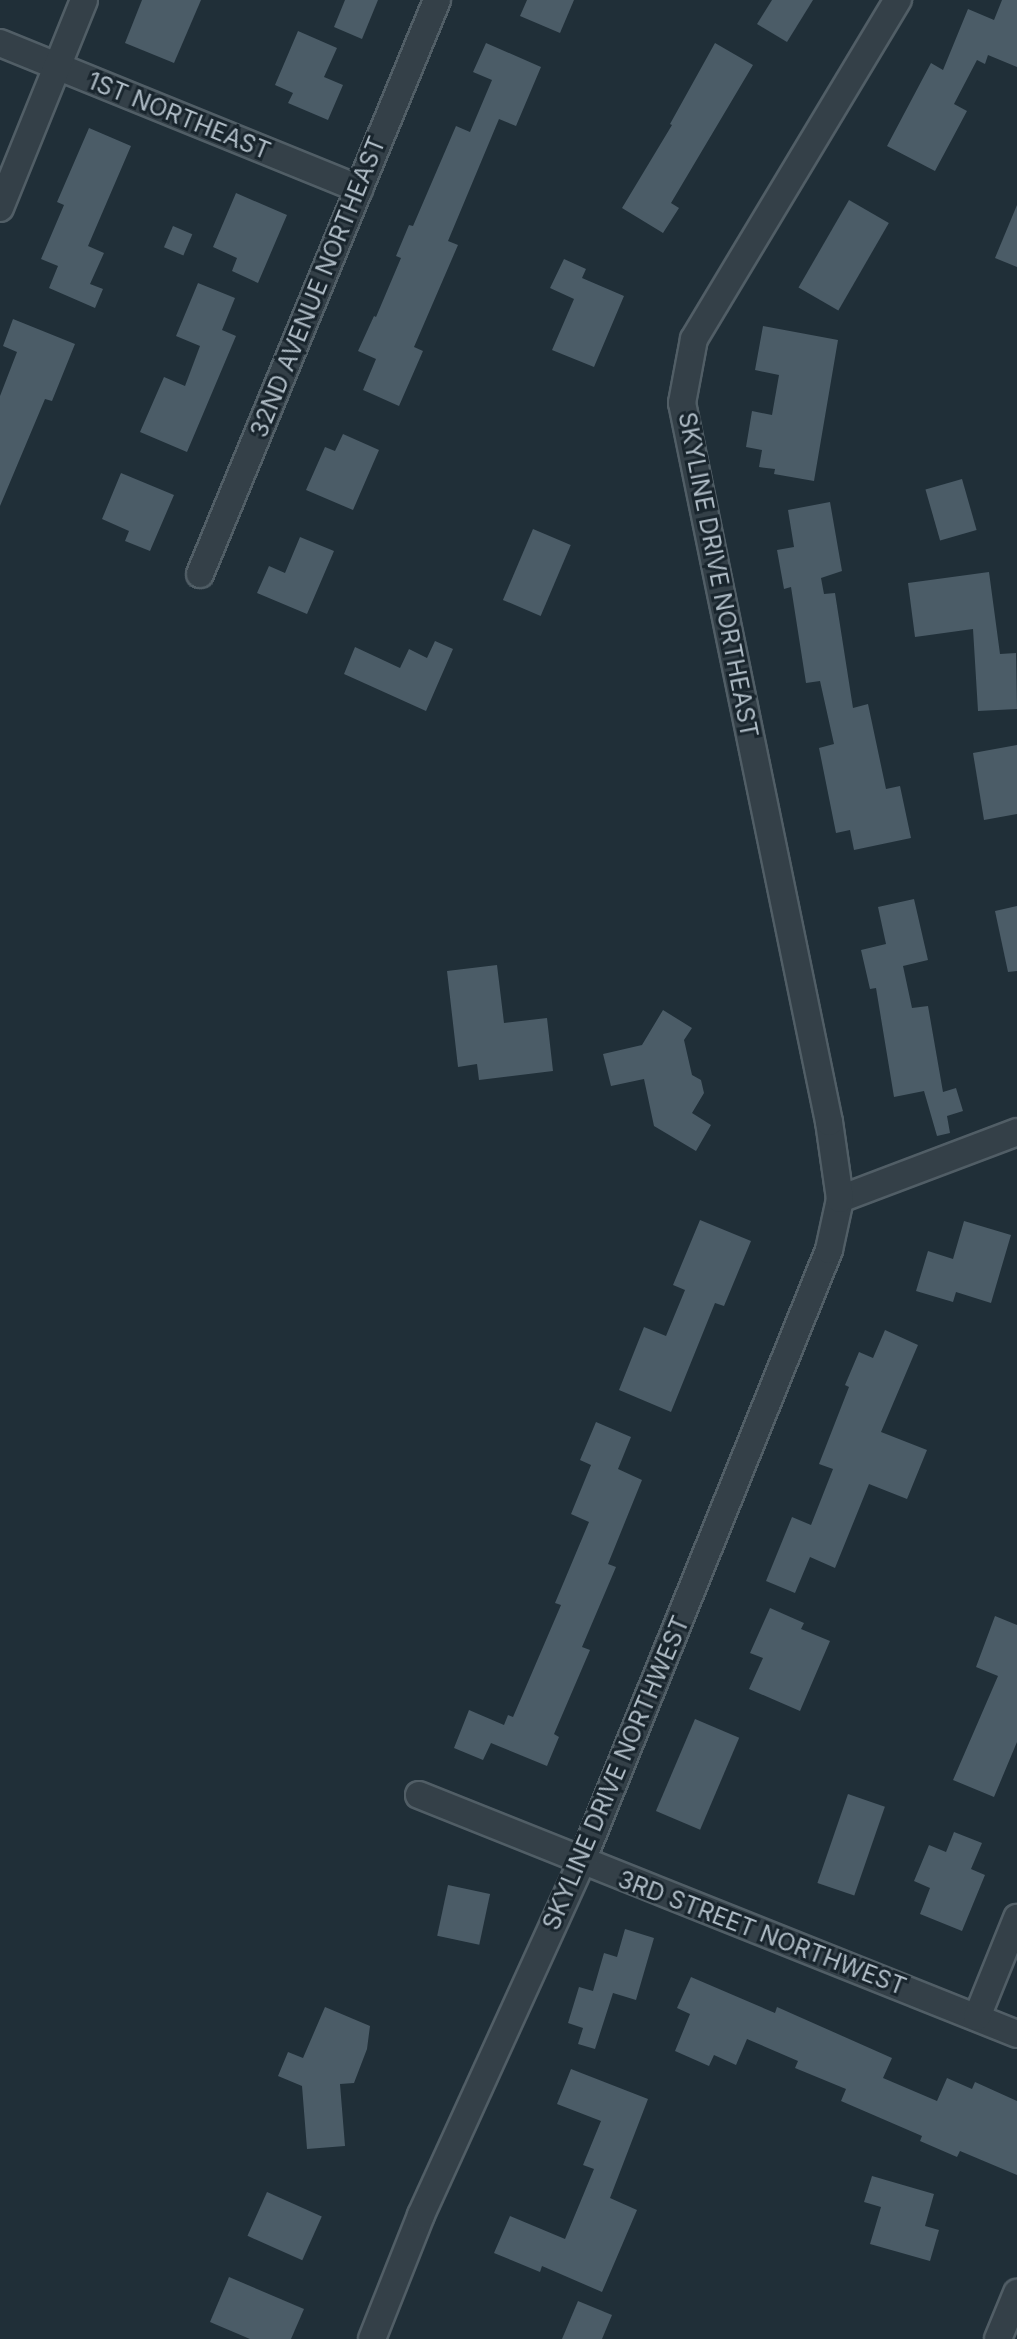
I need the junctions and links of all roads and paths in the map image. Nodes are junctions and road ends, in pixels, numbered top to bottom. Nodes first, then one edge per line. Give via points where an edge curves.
1 (84, 0) edge
2 (437, 0) edge
3 (898, 0) edge
4 (0, 43) edge
5 (57, 66) junction
6 (359, 189) junction
7 (0, 208) edge
8 (200, 574) dead end
9 (1017, 1132) edge
10 (840, 1199) junction
11 (419, 1795) dead end
12 (582, 1861) junction
13 (1017, 1918) edge
14 (977, 2017) junction
15 (1017, 2034) edge
16 (1017, 2293) edge
17 (372, 2339) edge
18 (998, 2339) edge

1 - 5 street
2 - 6 street, 32ND AVENUE NORTHEAST
3 - 10 street, SKYLINE DRIVE NORTHEAST via 694,339 682,403 829,1122
4 - 5 street, 1ST NORTHEAST
5 - 6 street, 1ST NORTHEAST
5 - 7 street
6 - 8 street, 32ND AVENUE NORTHEAST
9 - 10 street
10 - 12 street, SKYLINE DRIVE NORTHWEST via 829,1250 782,1372
11 - 12 street, 3RD STREET NORTHWEST
12 - 14 street, 3RD STREET NORTHWEST
12 - 17 street, SKYLINE DRIVE NORTHWEST via 434,2186
13 - 14 street
14 - 15 street, 3RD STREET NORTHWEST
16 - 18 street

